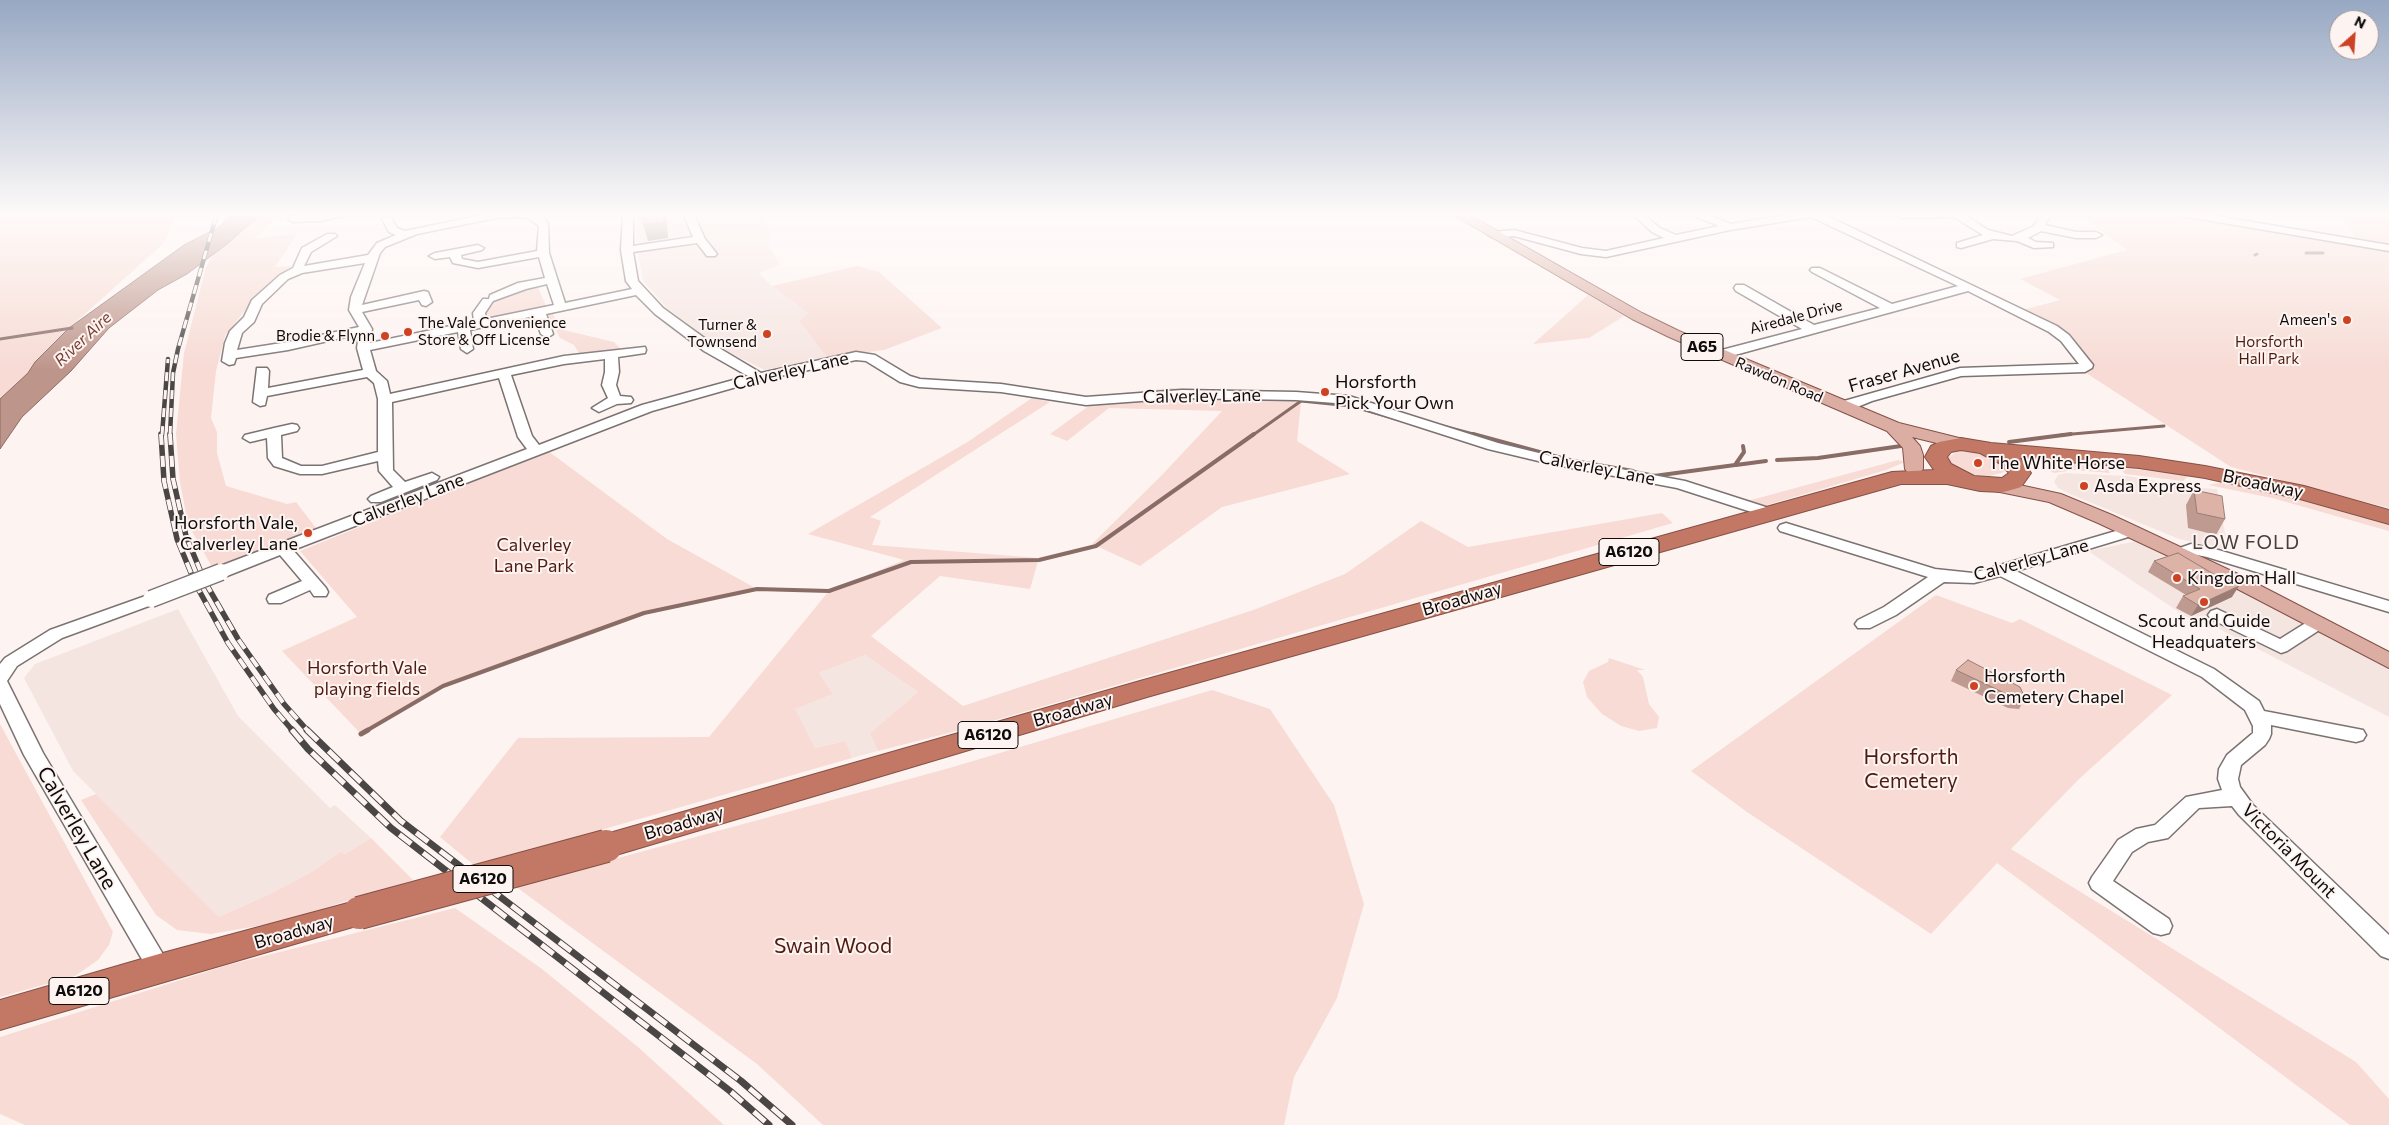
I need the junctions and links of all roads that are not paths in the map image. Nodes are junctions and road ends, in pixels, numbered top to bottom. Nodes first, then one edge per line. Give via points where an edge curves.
1 (298, 266) edge
2 (326, 266) edge
3 (369, 266) edge
4 (546, 266) edge
5 (630, 266) edge
6 (1548, 266) edge
7 (1923, 266) edge
8 (299, 270) junction
9 (1816, 270) dead end
10 (550, 280) junction
11 (1969, 287) junction
12 (1740, 288) dead end
13 (639, 291) junction
14 (426, 302) dead end
15 (561, 308) junction
16 (1890, 308) junction
17 (355, 310) junction
18 (539, 313) junction
19 (481, 325) junction
20 (463, 328) junction
21 (1812, 329) junction
22 (366, 330) junction
23 (547, 334) dead end
24 (364, 348) junction
25 (467, 349) dead end
26 (640, 350) dead end
27 (611, 355) junction
28 (1719, 355) junction
29 (229, 358) joint
30 (262, 371) dead end
31 (370, 373) junction
32 (504, 374) junction
33 (759, 377) junction
34 (385, 399) junction
35 (599, 408) dead end
36 (1845, 408) junction
37 (1893, 427) junction
38 (292, 428) dead end
39 (274, 432) junction
40 (250, 438) dead end
41 (1961, 444) junction
42 (1985, 448) junction
43 (536, 450) junction
44 (385, 455) junction
45 (1936, 455) junction
46 (2074, 457) junction
47 (1907, 473) junction
48 (2020, 473) junction
49 (432, 477) dead end
50 (1966, 480) junction
51 (1992, 486) junction
52 (403, 488) junction
53 (2054, 498) junction
54 (376, 499) dead end
55 (2389, 517) edge
56 (1778, 521) junction
57 (2132, 531) junction
58 (283, 548) junction
59 (2180, 553) junction
60 (2001, 570) junction
61 (1945, 576) junction
62 (276, 598) dead end
63 (2389, 607) edge
64 (2217, 615) dead end
65 (2318, 623) junction
66 (1864, 624) dead end
67 (2389, 661) edge
68 (0, 678) edge
69 (0, 685) edge
70 (2257, 716) junction
71 (2356, 735) dead end
72 (2236, 798) junction
73 (2161, 832) joint
74 (2161, 926) dead end
75 (2389, 949) edge
76 (159, 968) junction
77 (0, 1015) edge

1 - 8 street
2 - 8 street
3 - 17 street
4 - 10 street
5 - 13 street via 632,281
6 - 28 main road, Rawdon Road / A65 via 1637,316
7 - 11 street
8 - 29 street via 277,282 253,307 250,319 232,337
9 - 16 street
10 - 15 street
10 - 19 street via 522,286 490,300 479,313
11 - 16 street, Airedale Drive
11 - 36 street, Fraser Avenue via 2065,338 2086,367 1960,372 1867,398
12 - 21 street
13 - 15 street
13 - 33 street via 659,311 709,348
14 - 17 street via 424,295
15 - 18 street
16 - 21 street, Airedale Drive
17 - 22 street
18 - 19 street
18 - 23 street
19 - 20 street
20 - 24 street
20 - 25 street
21 - 28 street, Airedale Drive
22 - 24 street
22 - 29 street
24 - 31 street
26 - 27 street
27 - 32 street via 564,360
27 - 35 street via 609,385 620,400
28 - 36 main road, Rawdon Road / A65
30 - 31 street via 261,398
31 - 34 street via 380,381
32 - 34 street
32 - 43 street via 525,437
33 - 43 street, Calverley Lane via 647,408
33 - 56 street, Calverley Lane via 856,356 870,358 905,379 919,383 1000,388 1086,401 1182,394 1349,400 1493,446 1680,484
34 - 44 street
36 - 37 main road, Rawdon Road / A65
37 - 41 main road, Rawdon Road / A65
37 - 45 main road, Rawdon Road / A65
37 - 47 main road, A65 via 1911,446 1914,455
38 - 39 street
39 - 40 street
39 - 44 street via 275,458 279,463 300,470 322,470
41 - 42 highway
41 - 45 highway via 1946,446
42 - 46 highway, Broadway
42 - 48 highway via 2009,459
43 - 58 street, Calverley Lane
44 - 52 street via 386,471
45 - 47 highway, A6120
45 - 50 highway via 1943,468
46 - 48 highway via 2033,464
46 - 55 highway, Broadway via 2205,472 2304,493
47 - 50 highway, A6120
47 - 56 highway, Broadway / A6120
48 - 51 highway via 2013,482
48 - 53 main road
49 - 52 street
50 - 51 highway
51 - 53 main road
52 - 54 street
53 - 57 main road
56 - 61 street, Calverley Lane
56 - 76 highway, Broadway / A6120, bridge via 1140,690 606,846
57 - 59 main road
57 - 60 street, Calverley Lane
58 - 62 street via 316,587
58 - 68 street, Calverley Lane, bridge via 56,634 10,662
59 - 63 street via 2191,549 2209,552
59 - 65 main road
60 - 61 street, Calverley Lane via 1974,578
60 - 70 street via 2208,673 2243,698
61 - 66 street
64 - 65 street via 2281,647
65 - 67 main road
69 - 76 street, Calverley Lane via 34,754
70 - 71 street
70 - 72 street, Victoria Mount via 2262,734 2234,760 2229,769 2228,779
72 - 73 street via 2193,802
72 - 75 street, Victoria Mount
73 - 74 street via 2143,835 2125,846 2100,883
76 - 77 highway, A6120

